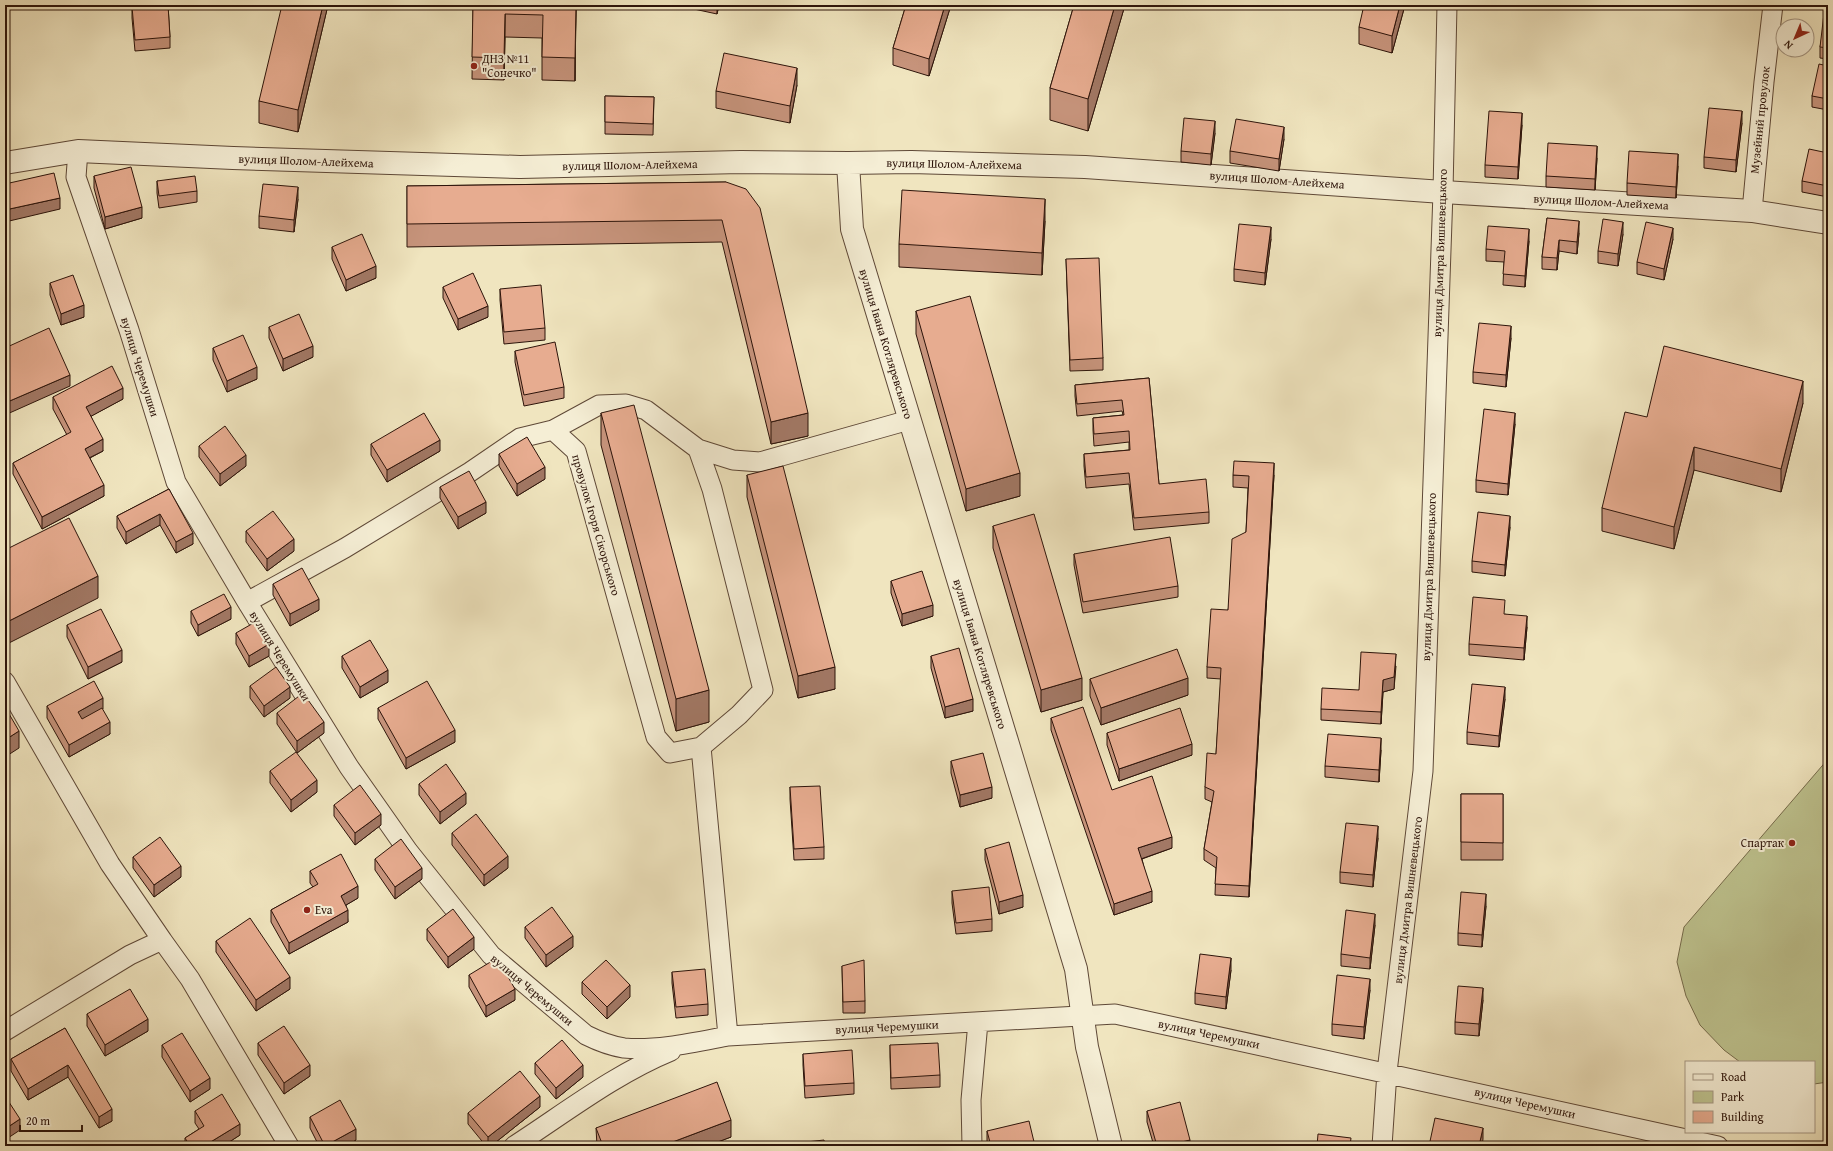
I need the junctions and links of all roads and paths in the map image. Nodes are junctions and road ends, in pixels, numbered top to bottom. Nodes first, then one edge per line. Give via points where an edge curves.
1 (1447, 5) edge
2 (1773, 5) edge
3 (78, 151) junction
4 (848, 163) junction
5 (5, 164) edge
6 (1443, 192) junction
7 (1752, 211) junction
8 (1828, 223) edge
9 (909, 420) junction
10 (552, 430) junction
11 (698, 448) junction
12 (246, 602) junction
13 (5, 682) edge
14 (702, 747) junction
15 (162, 940) junction
16 (1083, 1016) junction
17 (978, 1022) junction
18 (5, 1031) edge
19 (728, 1036) junction
20 (691, 1043) junction
21 (1387, 1072) junction
22 (289, 1146) edge
23 (514, 1146) edge
24 (972, 1146) edge
25 (1111, 1146) edge
26 (1382, 1146) edge
27 (1718, 1146) edge

1 - 6 street, вулиця Дмитра Вишневецького
2 - 7 street, Музейний провулок
3 - 4 street, вулиця Шолом-Алейхема via 520,167 741,162
3 - 5 street, вулиця Шолом-Алейхема
3 - 12 street, вулиця Черемушки via 76,177 129,330 176,482
4 - 6 street, вулиця Шолом-Алейхема via 911,162 1085,167
4 - 9 street, вулиця Івана Котляревського via 852,229
6 - 7 street, вулиця Шолом-Алейхема
6 - 21 street, вулиця Дмитра Вишневецького via 1423,771
7 - 8 street, вулиця Шолом-Алейхема
9 - 11 street via 760,462 734,460
9 - 16 street, вулиця Івана Котляревського via 1076,969
10 - 11 street via 599,405 626,404 646,410
10 - 12 street via 520,438 470,472 345,548
10 - 14 street, провулок Ігоря Сікорського via 576,451 656,737 670,753
11 - 14 street via 712,489 763,690
12 - 20 street, вулиця Черемушки via 349,767 408,851 491,955 586,1035 600,1042 624,1048
13 - 15 street via 110,864
14 - 19 street
15 - 18 street via 130,955
15 - 22 street via 190,979
16 - 17 street, вулиця Черемушки
16 - 21 street, вулиця Черемушки via 1115,1014
16 - 25 street, вулиця Івана Котляревського via 1087,1047
17 - 19 street, вулиця Черемушки
17 - 24 street via 971,1100
19 - 20 street, вулиця Черемушки
20 - 23 street, вулиця Черемушки via 653,1058 630,1071
21 - 26 street, вулиця Дмитра Вишневецького
21 - 27 street, вулиця Черемушки

